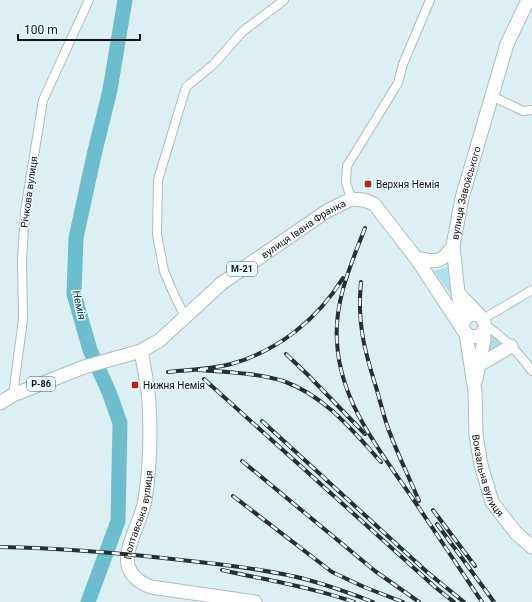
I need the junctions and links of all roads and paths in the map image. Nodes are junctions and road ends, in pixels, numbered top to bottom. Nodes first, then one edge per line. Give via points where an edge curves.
1 (89, 0) edge
2 (284, 0) edge
3 (430, 0) edge
4 (528, 0) edge
5 (492, 96) junction
6 (532, 110) edge
7 (351, 199) junction
8 (453, 246) junction
9 (416, 258) junction
10 (532, 290) edge
11 (458, 293) junction
12 (443, 299) junction
13 (185, 317) junction
14 (473, 321) junction
15 (511, 346) junction
16 (141, 351) junction
17 (479, 365) junction
18 (532, 371) edge
19 (474, 391) junction
20 (13, 395) junction
21 (0, 403) edge
22 (532, 547) edge
23 (209, 598) edge
24 (255, 602) edge

1 - 20 street, Річкова вулиця via 43,100 25,211 22,260 23,319
2 - 13 street via 242,32 214,64 186,87 158,180 156,236 164,271
3 - 7 street via 403,64 398,83 347,166 346,182
4 - 5 main road, вулиця Завойського via 507,44
5 - 6 street via 523,111
5 - 8 main road, вулиця Завойського via 462,198
7 - 9 main road, Вокзальна вулиця via 374,204
7 - 13 main road, вулиця Івана Франка / М-21 via 327,211 258,258 222,284
8 - 9 main road via 440,260 432,262
8 - 11 main road, вулиця Завойського
9 - 12 main road, Вокзальна вулиця
10 - 14 street
11 - 14 main road
11 - 14 main road, вулиця Завойського
12 - 14 main road, Вокзальна вулиця
12 - 14 main road, Вокзальна вулиця
13 - 16 main road, вулиця Івана Франка / М-21 via 160,340
14 - 15 street via 493,330
14 - 17 main road, Вокзальна вулиця via 484,340
14 - 19 main road, Вокзальна вулиця
15 - 17 main road
15 - 18 street
16 - 20 main road, вулиця Івана Франка / Р-86 via 84,367
16 - 23 main road, Полтавська вулиця via 149,402 149,467 145,502 129,551 128,565 136,579 151,587
17 - 19 main road, Вокзальна вулиця
19 - 22 main road, Вокзальна вулиця via 476,435 481,465 492,502 516,533
20 - 21 main road, Р-86
23 - 24 main road, Полтавська вулиця

